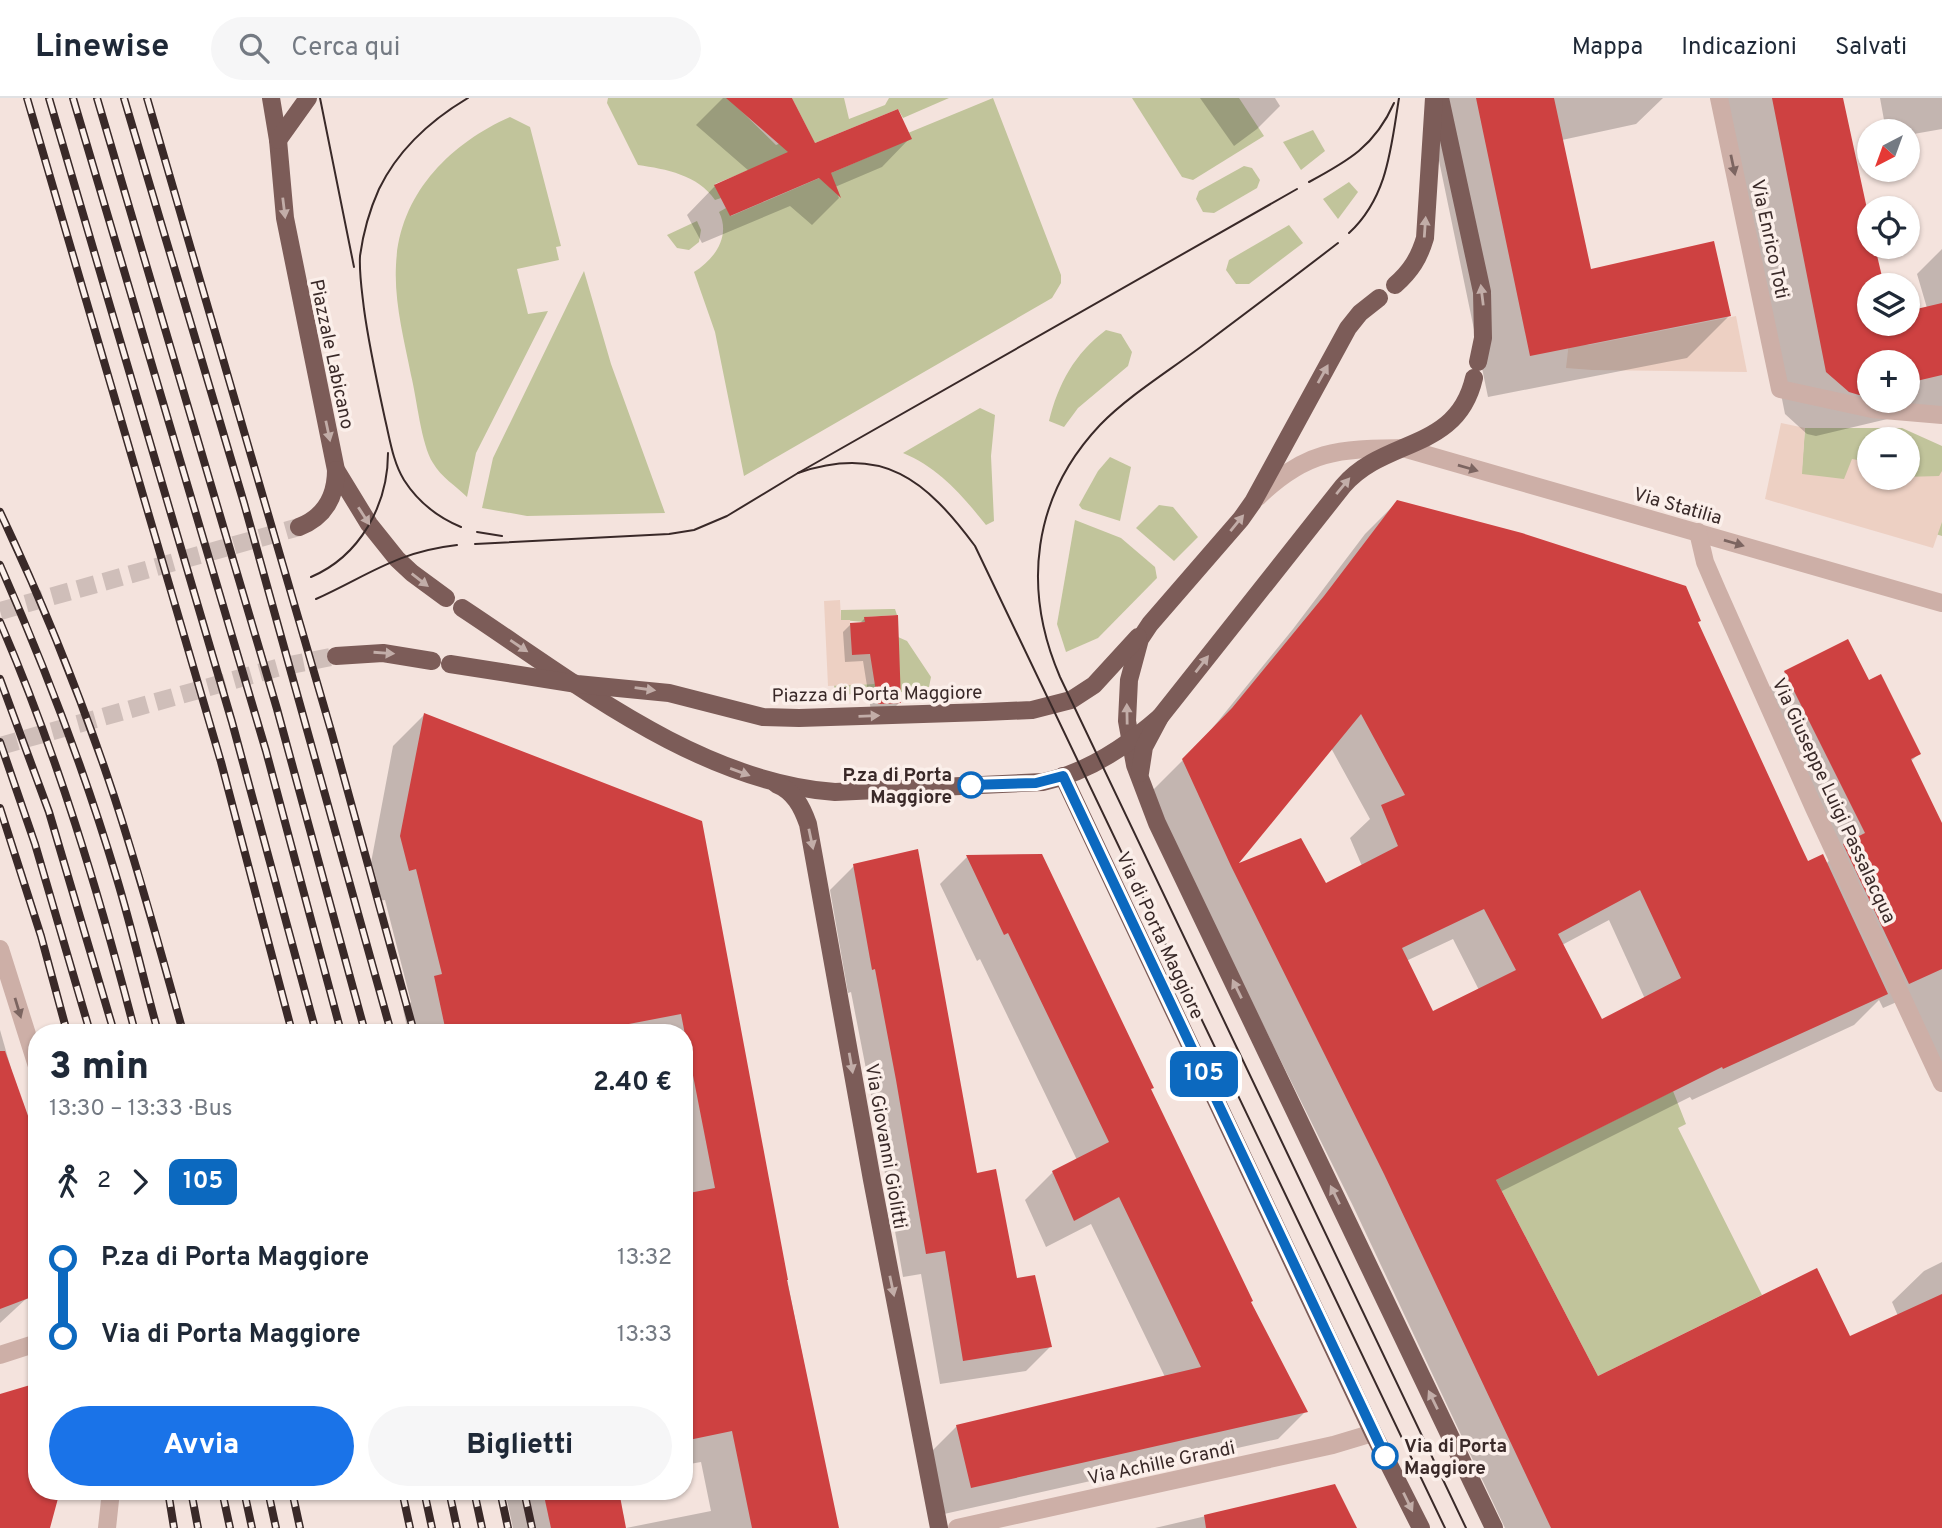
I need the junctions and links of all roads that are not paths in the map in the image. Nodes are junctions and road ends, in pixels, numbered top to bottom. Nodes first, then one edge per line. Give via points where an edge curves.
1 (271, 98) edge
2 (283, 98) edge
3 (308, 98) edge
4 (1434, 98) edge
5 (1440, 98) edge
6 (1719, 98) edge
7 (278, 140) junction
8 (1395, 285) dead end
9 (1379, 298) dead end
10 (1942, 415) edge
11 (1402, 448) junction
12 (336, 470) junction
13 (1253, 502) junction
14 (299, 527) tunnel mouth
15 (1698, 532) junction
16 (446, 598) dead end
17 (1942, 603) edge
18 (462, 608) dead end
19 (1150, 624) junction
20 (336, 656) tunnel mouth
21 (432, 661) dead end
22 (450, 664) dead end
23 (577, 684) junction
24 (1160, 717) junction
25 (1130, 741) junction
26 (1063, 776) junction
27 (1140, 780) junction
28 (776, 784) junction
29 (0, 949) edge
30 (28, 1038) edge
31 (1942, 1083) edge
32 (28, 1346) edge
33 (0, 1355) edge
34 (1373, 1433) junction
35 (110, 1500) edge
36 (107, 1528) edge
37 (939, 1528) edge
38 (957, 1528) edge
39 (1420, 1528) edge
40 (1494, 1528) edge

1 - 7 main road, Piazzale Labicano
2 - 7 main road, Piazzale Labicano
3 - 7 main road
8 -> 4 main road via 1411,270 1425,238
11 -> 5 main road, Piazza di Porta Maggiore via 1454,419 1467,402 1483,338 1482,292
6 -> 10 street, Via Enrico Toti via 1780,389 1872,409
7 -> 12 main road, Piazzale Labicano via 291,254
13 -> 9 main road, Piazza di Porta Maggiore via 1348,328
11 - 13 street, Via Statilia via 1343,452 1305,461
11 -> 15 street, Via Statilia
24 -> 11 main road, Piazza di Porta Maggiore via 1349,479 1364,465
12 - 14 main road via 327,506
12 -> 16 main road, Piazzale Labicano via 397,559
19 -> 13 main road, Piazza di Porta Maggiore
15 -> 17 street, Via Statilia
15 - 31 street, Via Giuseppe Luigi Passalacqua via 1713,583
18 -> 23 main road, Piazza di Porta Maggiore
23 -> 19 main road, Piazza di Porta Maggiore via 669,693 763,717 1032,710 1084,693
25 -> 19 main road, Piazza di Porta Maggiore via 1129,680 1134,656
20 -> 21 main road via 383,653
22 - 23 main road
23 -> 28 main road, Piazza di Porta Maggiore via 678,746
24 - 25 main road, Piazza di Porta Maggiore
24 - 27 main road, Piazza di Porta Maggiore via 1144,747
25 - 26 main road, Piazza di Porta Maggiore
25 - 27 main road, Piazza di Porta Maggiore
26 - 28 main road, Piazza di Porta Maggiore via 1036,783 835,792
26 - 34 main road, Via di Porta Maggiore
40 -> 27 main road
28 -> 37 main road, Via Giovanni Giolitti via 802,808 811,840
29 -> 30 street
32 - 33 street
34 - 38 street, Via Achille Grandi
34 -> 39 main road, Via di Porta Maggiore
35 - 36 street

